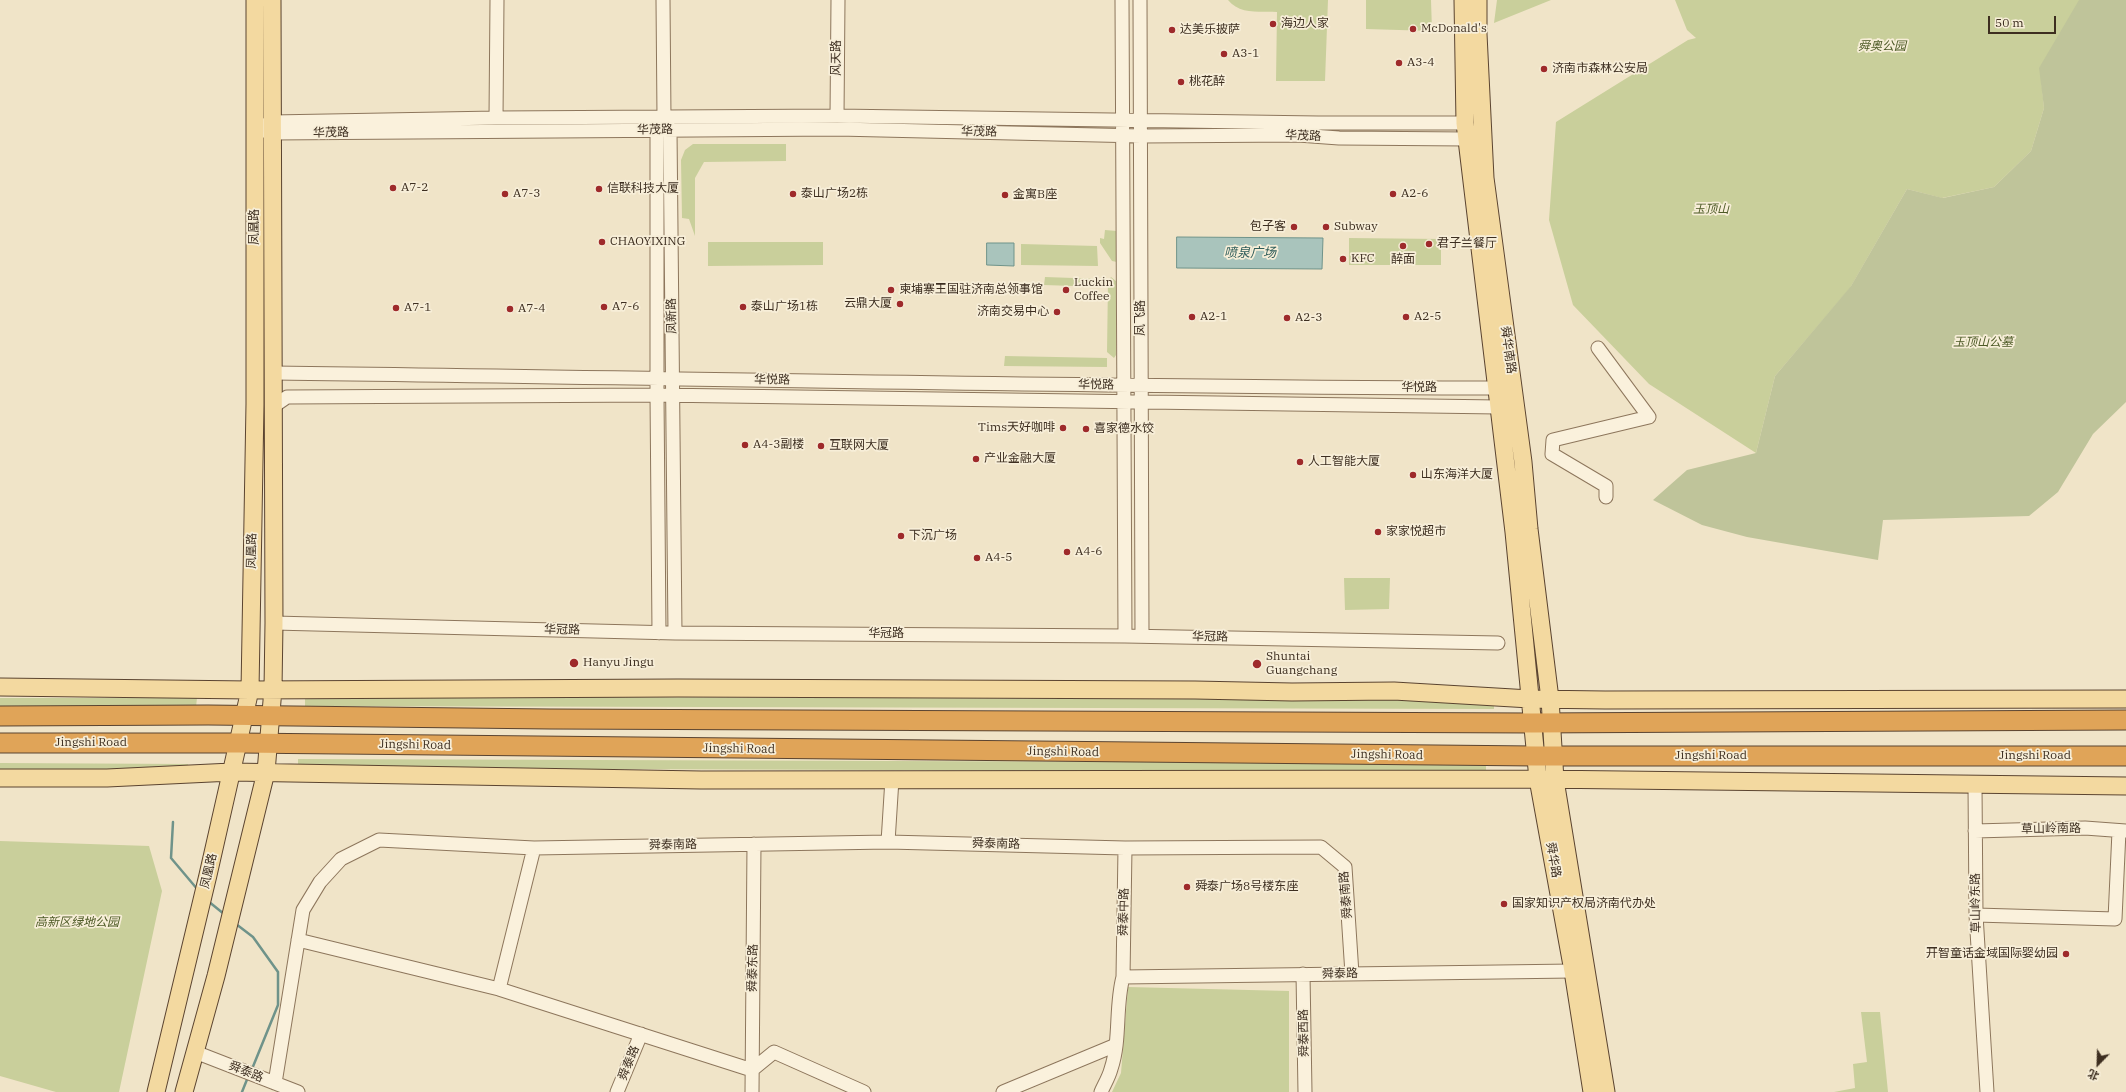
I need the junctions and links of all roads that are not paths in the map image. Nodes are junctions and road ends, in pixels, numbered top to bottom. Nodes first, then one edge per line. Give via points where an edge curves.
1 (255, 0) edge
2 (272, 0) edge
3 (497, 0) edge
4 (663, 0) edge
5 (838, 0) edge
6 (1122, 0) edge
7 (1140, 0) edge
8 (1463, 0) edge
9 (1478, 0) edge
10 (837, 116) junction
11 (664, 117) junction
12 (496, 118) junction
13 (1123, 120) junction
14 (1141, 120) junction
15 (255, 128) junction
16 (272, 128) junction
17 (657, 130) junction
18 (670, 130) junction
19 (1466, 131) junction
20 (1123, 135) junction
21 (1141, 136) junction
22 (1598, 348) dead end
23 (274, 373) junction
24 (657, 378) junction
25 (673, 379) junction
26 (1124, 385) junction
27 (1141, 386) junction
28 (1496, 388) junction
29 (656, 395) junction
30 (674, 396) junction
31 (1124, 401) junction
32 (1141, 401) junction
33 (274, 406) junction
34 (1498, 407) junction
35 (1606, 497) dead end
36 (274, 624) junction
37 (659, 633) junction
38 (675, 633) junction
39 (1125, 636) junction
40 (1142, 636) junction
41 (1498, 643) dead end
42 (0, 686) edge
43 (273, 689) junction
44 (250, 690) junction
45 (1530, 699) junction
46 (1550, 699) junction
47 (2126, 699) edge
48 (0, 716) edge
49 (244, 716) junction
50 (271, 717) junction
51 (2126, 720) edge
52 (1551, 722) junction
53 (1532, 723) junction
54 (0, 743) edge
55 (238, 743) junction
56 (269, 744) junction
57 (1545, 756) junction
58 (2126, 756) edge
59 (232, 772) junction
60 (266, 772) junction
61 (0, 778) edge
62 (892, 779) junction
63 (1538, 779) junction
64 (1555, 780) junction
65 (1975, 785) junction
66 (2126, 786) edge
67 (1975, 831) junction
68 (2122, 831) edge
69 (888, 842) junction
70 (754, 844) junction
71 (534, 848) junction
72 (1125, 848) junction
73 (1976, 915) junction
74 (298, 940) junction
75 (1573, 971) junction
76 (1303, 974) junction
77 (1352, 974) junction
78 (1123, 977) junction
79 (499, 989) junction
80 (641, 1034) junction
81 (1116, 1045) junction
82 (195, 1052) junction
83 (752, 1070) junction
84 (274, 1083) junction
85 (156, 1092) edge
86 (184, 1092) edge
87 (298, 1092) edge
88 (617, 1092) edge
89 (752, 1092) edge
90 (864, 1092) edge
91 (1003, 1092) edge
92 (1101, 1092) edge
93 (1305, 1092) edge
94 (1592, 1092) edge
95 (1606, 1092) edge
96 (1987, 1092) edge

1 - 15 main road, 凤凰路
2 - 16 main road, 凤凰路
3 - 12 street
4 - 11 street, 凤新路
5 - 10 street, 风天路
6 - 13 street, 凤飞路
7 - 14 street, 凤飞路
8 - 19 main road, 舜华南路
9 - 46 main road, 舜华南路 via 1485,178 1523,462
10 - 11 street, 华茂路
10 - 13 street, 华茂路
11 - 12 street, 华茂路
11 - 17 street
11 - 18 street, 凤新路
12 - 16 street, 华茂路
13 - 14 street, 华茂路
13 - 20 street, 凤飞路
14 - 19 street, 华茂路
14 - 21 street, 凤飞路
15 - 16 street, 华茂路
15 - 44 main road, 凤凰路
16 - 17 street, 华茂路
16 - 23 main road, 凤凰路
17 - 18 street, 华茂路
17 - 24 street
18 - 20 street, 华茂路 via 846,129
18 - 25 street, 凤新路
19 - 21 street, 华茂路 via 1339,138 1298,135
19 - 28 main road, 舜华南路
20 - 21 street, 华茂路
20 - 26 street, 凤飞路
21 - 27 street, 凤飞路
22 - 35 street via 1649,417 1553,440 1552,454 1606,486
23 - 24 street, 华悦路
23 - 33 main road, 凤凰路
24 - 25 street, 华悦路
24 - 29 street
25 - 26 street, 华悦路
25 - 30 street, 凤新路
26 - 27 street, 华悦路
26 - 31 street, 凤飞路
27 - 28 street, 华悦路
27 - 32 street, 凤飞路
28 - 34 main road, 舜华南路
29 - 30 street
29 - 33 street via 287,396
29 - 37 street
30 - 31 street
30 - 38 street, 凤新路
31 - 32 street
31 - 39 street, 凤飞路
32 - 34 street
32 - 40 street, 凤飞路
33 - 36 main road, 凤凰路
34 - 45 main road, 舜华南路 via 1514,532
36 - 37 street, 华冠路
36 - 43 main road, 凤凰路
37 - 38 street, 华冠路
38 - 39 street, 华冠路
39 - 40 street, 华冠路
40 - 41 street, 华冠路
42 - 44 main road
43 - 44 main road
43 - 45 main road via 1394,691
43 - 50 main road, 凤凰路
44 - 49 main road, 凤凰路
45 - 46 main road
45 - 53 main road, 舜华路
46 - 47 main road
46 - 52 main road, 舜华路
48 - 49 highway
49 - 50 highway
49 - 55 main road, 凤凰路
50 - 53 highway
50 - 56 main road, 凤凰路
51 - 52 highway
52 - 53 highway
52 - 57 main road, 舜华路
53 - 57 main road, 舜华路
54 - 55 highway, Jingshi Road
55 - 56 highway, Jingshi Road
55 - 59 main road, 凤凰路
56 - 57 highway, Jingshi Road
56 - 60 main road, 凤凰路
57 - 58 highway, Jingshi Road
57 - 63 main road, 舜华路
57 - 64 main road, 舜华路
59 - 60 main road, Jingshi Road
59 - 61 main road via 107,778
59 - 85 main road, 凤凰路
60 - 62 main road, Jingshi Road via 701,780
60 - 82 main road, 凤凰路 via 227,934
62 - 63 main road, Jingshi Road
62 - 69 street
63 - 64 main road, Jingshi Road
63 - 75 main road, 舜华路
64 - 65 main road, Jingshi Road
64 - 95 main road, 舜华路
65 - 66 main road, Jingshi Road
65 - 67 street, 草山岭东路
67 - 68 street, 草山岭南路 via 2085,828
67 - 73 street, 草山岭东路
68 - 73 street via 2115,919
69 - 70 street, 舜泰南路
69 - 72 street, 舜泰南路
70 - 71 street, 舜泰南路
70 - 83 street, 舜泰东路
71 - 74 street, 舜泰南路 via 379,840 341,859 320,882 303,910
71 - 79 street
72 - 77 street, 舜泰南路 via 1321,847 1345,867
72 - 78 street, 舜泰中路
73 - 96 street, 草山岭东路
74 - 79 street
74 - 84 street, 舜泰南路
75 - 77 street, 舜泰路
75 - 94 main road, 舜华路
76 - 77 street, 舜泰路
76 - 78 street, 舜泰路
76 - 93 street, 舜泰西路
78 - 81 street via 1119,991
79 - 80 street
80 - 83 street
80 - 88 street, 舜泰路
81 - 91 street
81 - 92 street via 1111,1070
82 - 84 street, 舜泰路
82 - 86 main road, 凤凰路
83 - 89 street, 舜泰东路
83 - 90 street via 774,1052
84 - 87 street, 舜泰路

